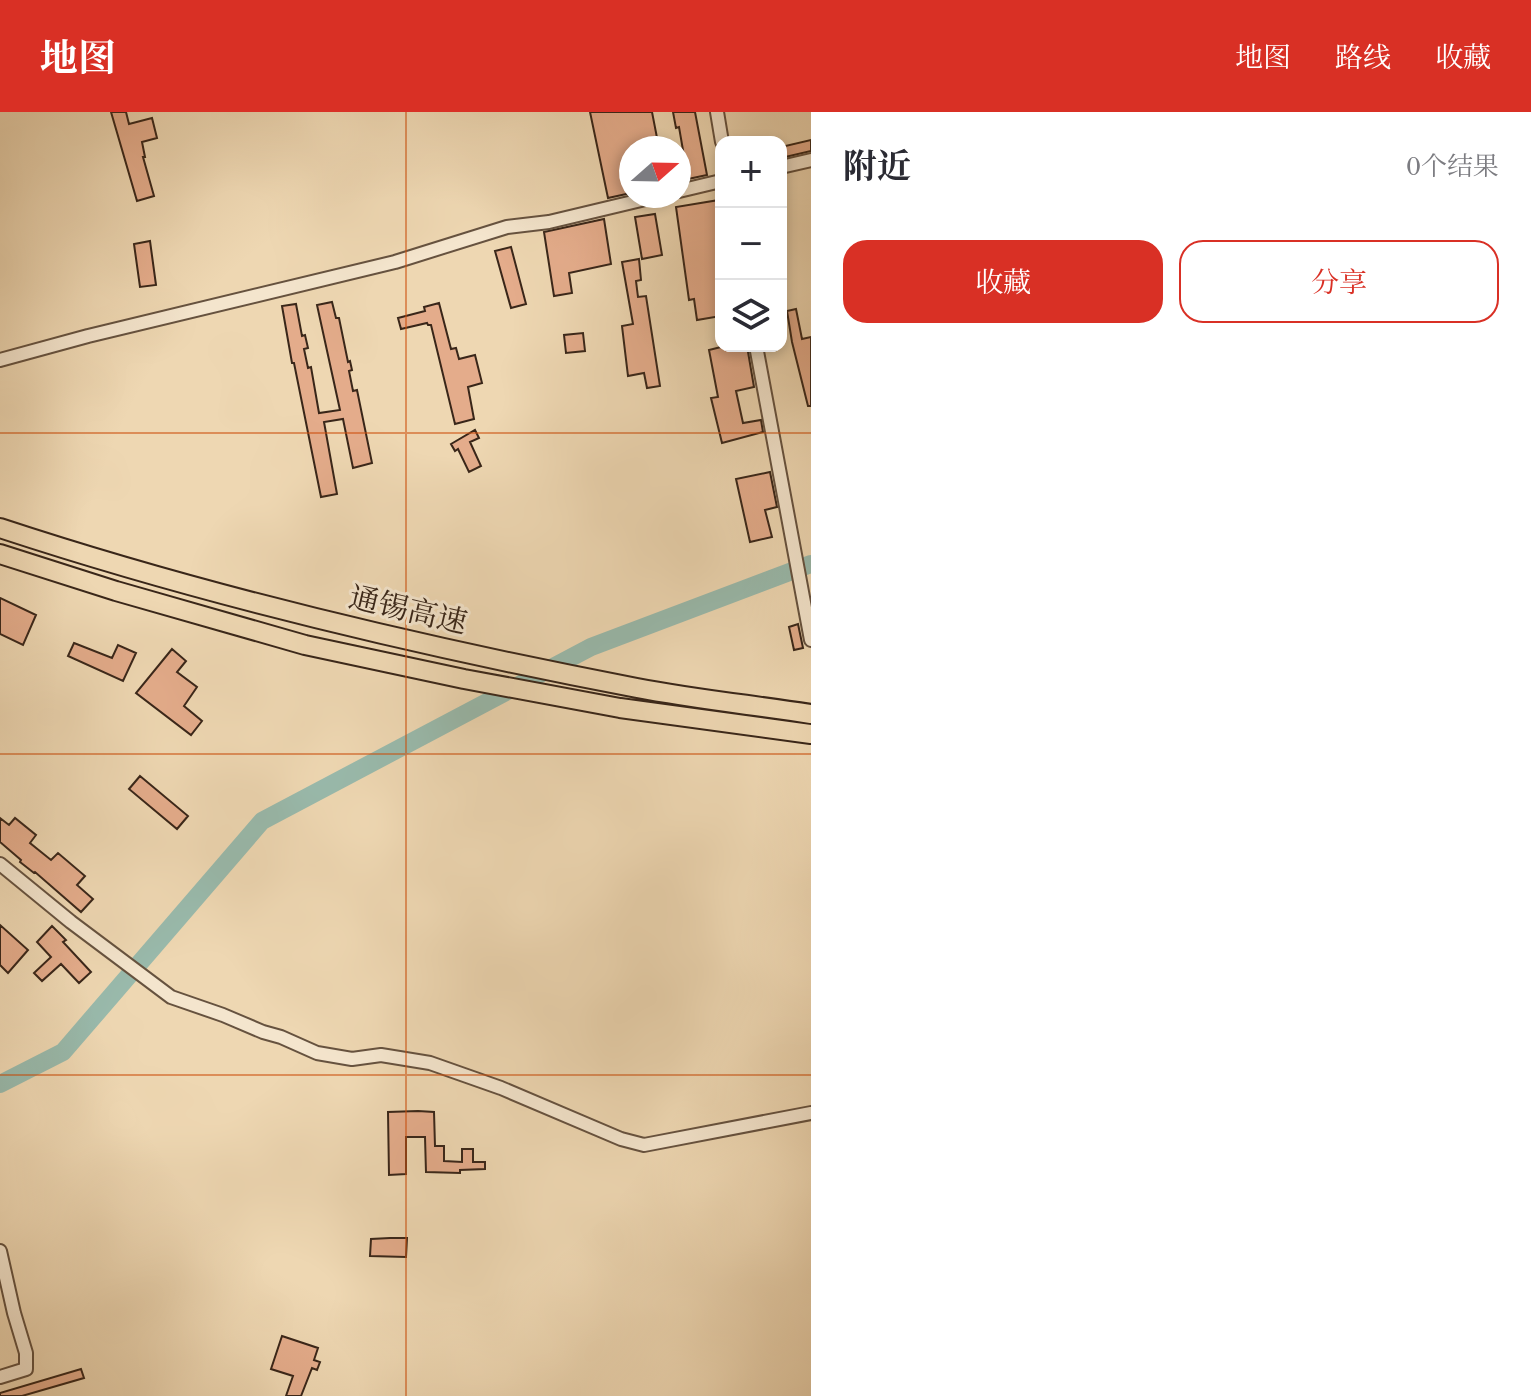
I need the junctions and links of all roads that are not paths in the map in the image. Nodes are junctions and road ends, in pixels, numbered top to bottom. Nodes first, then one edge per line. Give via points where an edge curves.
1 (717, 112) edge
2 (721, 136) edge
3 (811, 160) edge
4 (787, 166) edge
5 (715, 182) edge
6 (691, 188) edge
7 (619, 205) edge
8 (757, 352) edge
9 (0, 360) edge
10 (0, 528) edge
11 (0, 554) edge
12 (811, 640) edge
13 (811, 714) edge
14 (811, 734) edge
15 (0, 864) edge
16 (811, 1113) edge
17 (0, 1251) edge
18 (0, 1377) edge

1 - 2 street
3 - 4 street
5 - 6 street
7 - 9 street via 507,227 395,262
8 - 12 street
10 - 13 highway, 通锡高速 via 309,616 624,685
11 - 14 highway, 通锡高速 via 305,645 620,708
15 - 16 street via 171,997 317,1053 430,1063 644,1145
17 - 18 street via 26,1369

